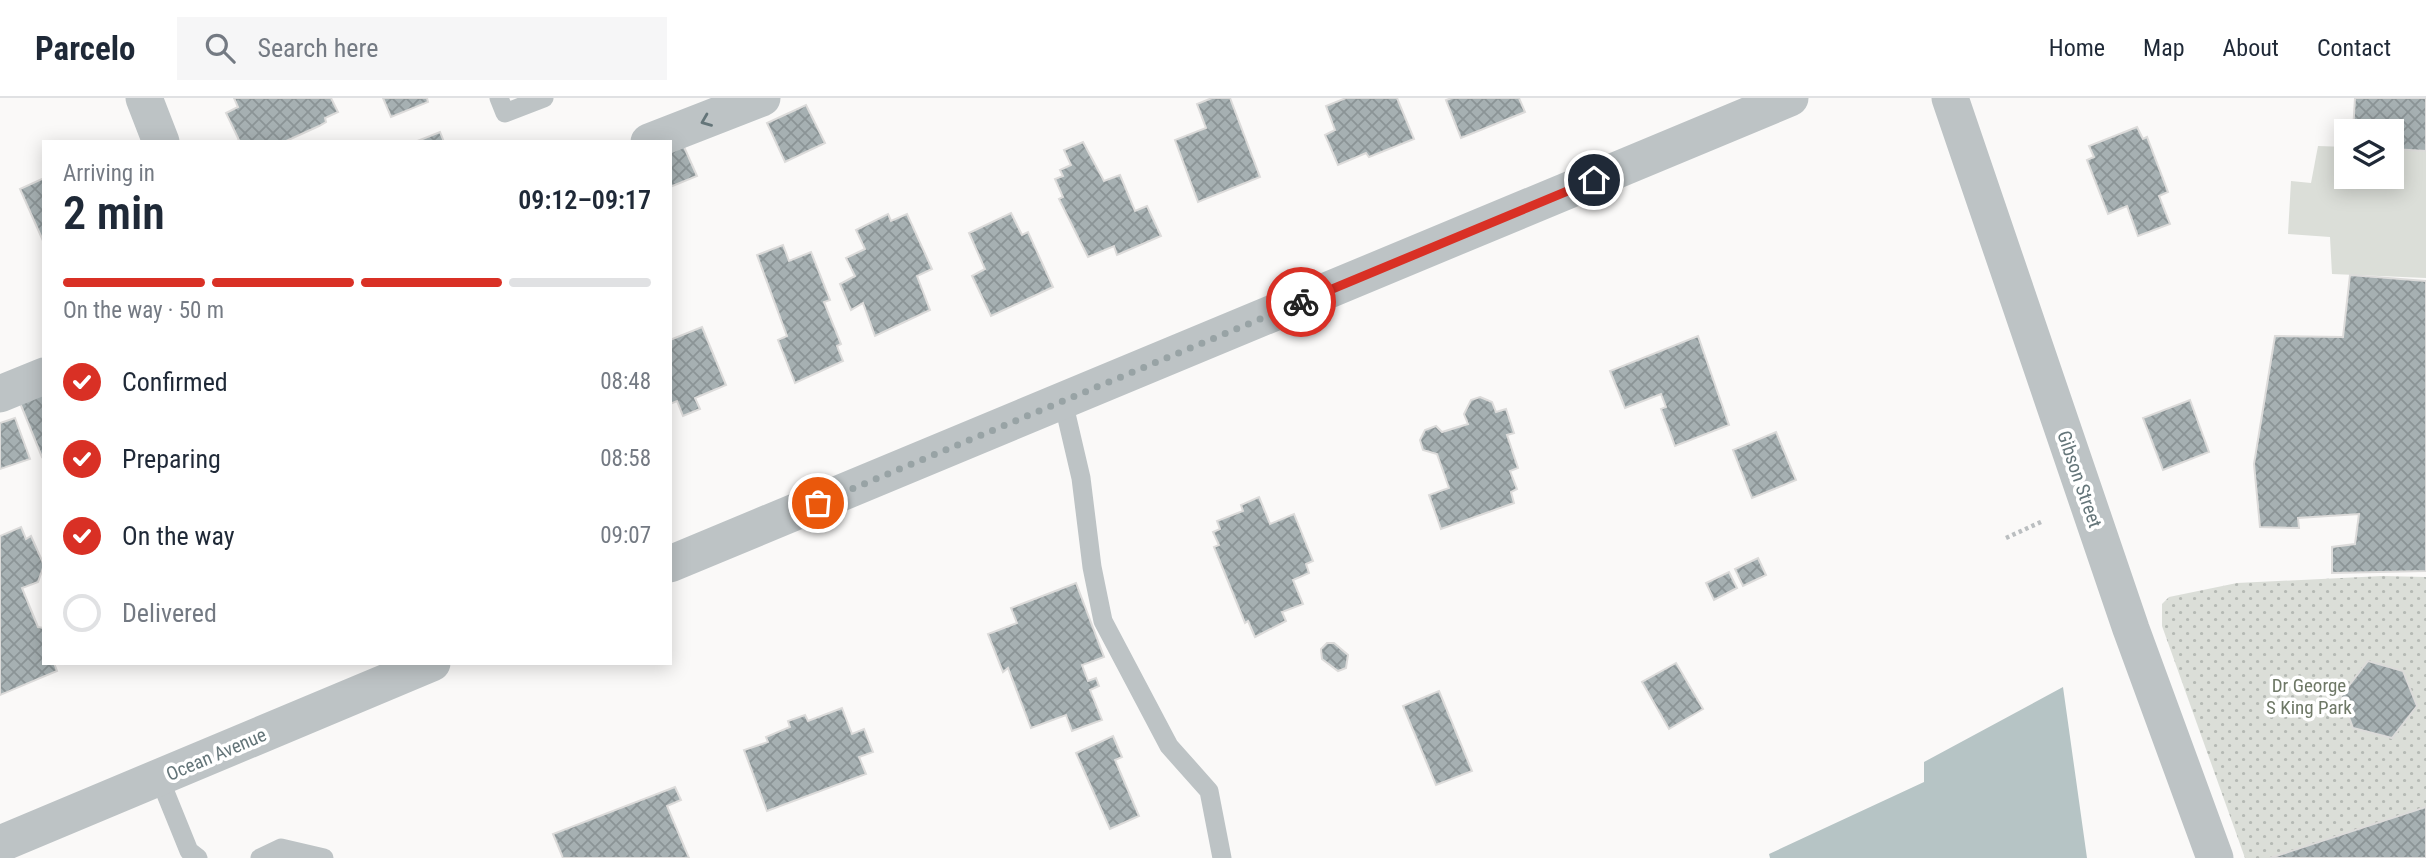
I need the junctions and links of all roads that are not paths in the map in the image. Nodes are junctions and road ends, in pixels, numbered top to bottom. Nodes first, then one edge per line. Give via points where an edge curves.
1 (144, 98) edge
2 (499, 98) edge
3 (544, 98) edge
4 (762, 98) edge
5 (1790, 98) edge
6 (1950, 98) edge
7 (160, 140) edge
8 (654, 140) edge
9 (42, 377) edge
10 (0, 394) edge
11 (1063, 401) junction
12 (672, 563) edge
13 (422, 665) edge
14 (362, 677) edge
15 (159, 777) junction
16 (0, 844) edge
17 (198, 858) edge
18 (260, 858) edge
19 (324, 858) edge
20 (1222, 858) edge
21 (2215, 858) edge

1 - 7 street
2 - 3 lane via 505,113
4 -> 8 street
5 - 11 street
6 - 21 street, Gibson Street via 2131,629
9 - 10 street
11 - 12 street
11 - 20 lane via 1081,478 1091,567 1103,621 1169,746 1209,791
13 - 14 street, Ocean Avenue
14 - 15 street, Ocean Avenue
15 - 16 street, Ocean Avenue
15 - 17 lane via 189,851
18 - 19 lane via 281,848

